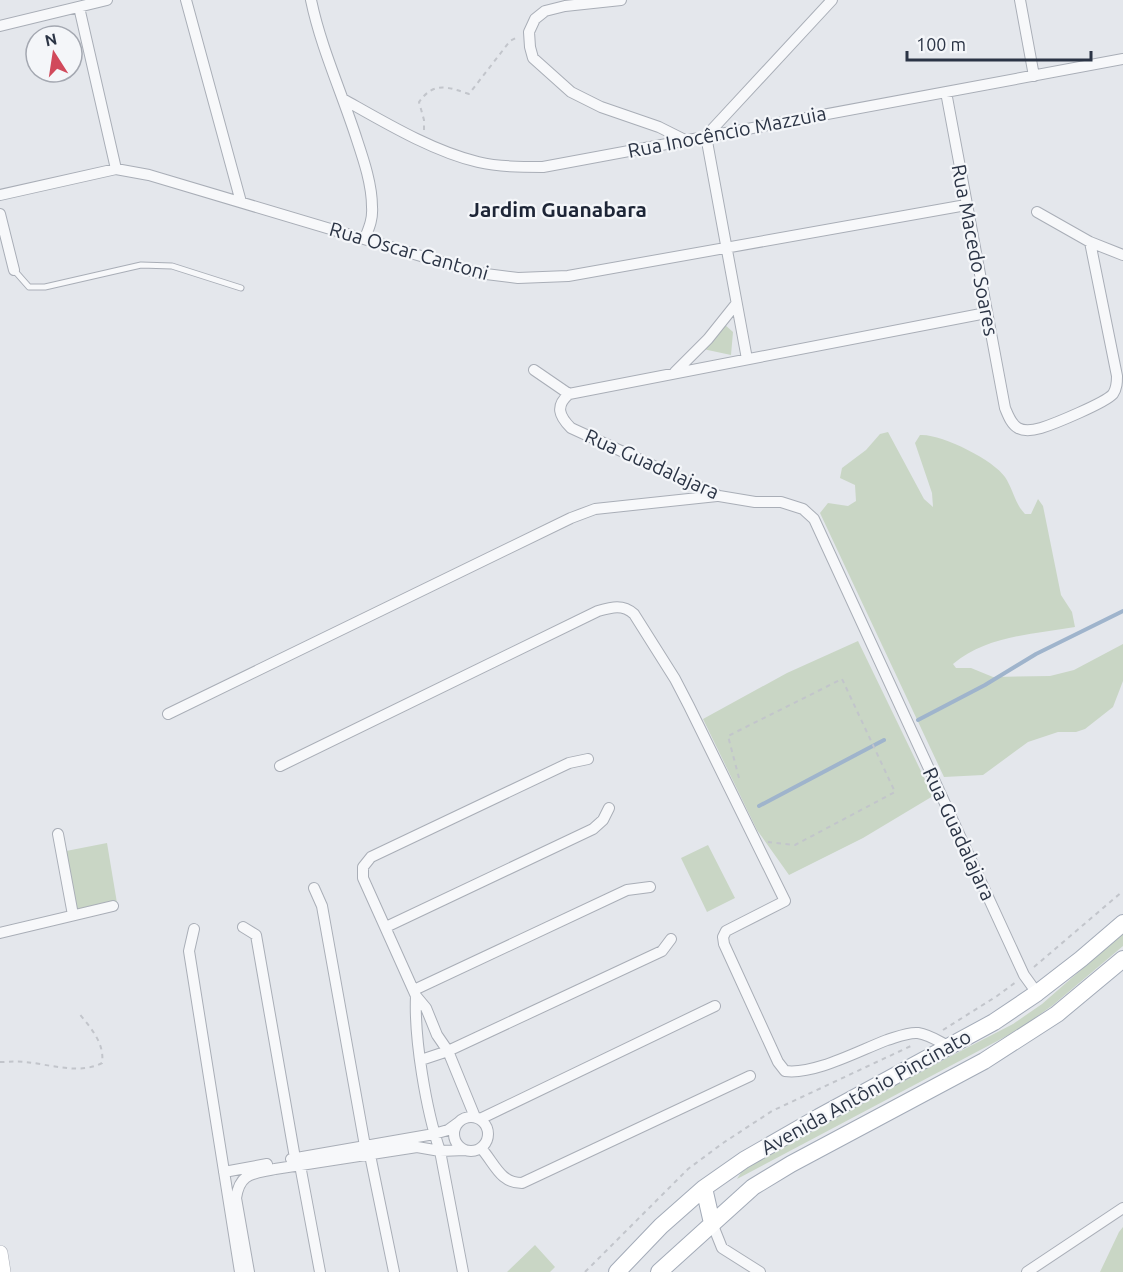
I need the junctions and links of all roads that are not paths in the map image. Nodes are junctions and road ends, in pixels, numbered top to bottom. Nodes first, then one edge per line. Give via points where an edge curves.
1 (107, 0) edge
2 (186, 0) edge
3 (310, 0) edge
4 (621, 0) edge
5 (832, 0) edge
6 (1020, 0) edge
7 (79, 7) junction
8 (0, 27) edge
9 (1123, 59) edge
10 (1034, 75) junction
11 (946, 92) junction
12 (343, 99) junction
13 (706, 136) junction
14 (685, 140) junction
15 (116, 170) junction
16 (0, 195) edge
17 (241, 202) junction
18 (966, 205) junction
19 (1037, 212) dead end
20 (0, 214) edge
21 (365, 238) junction
22 (1090, 242) junction
23 (726, 248) junction
24 (1123, 255) edge
25 (14, 270) joint
26 (241, 288) dead end
27 (736, 304) junction
28 (986, 313) junction
29 (747, 359) junction
30 (534, 370) dead end
31 (675, 372) junction
32 (568, 394) junction
33 (719, 496) junction
34 (168, 714) dead end
35 (588, 759) dead end
36 (279, 766) dead end
37 (609, 808) dead end
38 (58, 834) dead end
39 (314, 888) dead end
40 (650, 888) dead end
41 (113, 906) dead end
42 (73, 915) junction
43 (1123, 923) edge
44 (243, 927) dead end
45 (386, 927) junction
46 (194, 929) dead end
47 (0, 933) edge
48 (671, 939) dead end
49 (1123, 959) edge
50 (415, 993) junction
51 (1037, 993) junction
52 (716, 1006) dead end
53 (948, 1046) junction
54 (448, 1051) junction
55 (421, 1060) junction
56 (750, 1076) dead end
57 (478, 1118) junction
58 (459, 1122) junction
59 (435, 1134) junction
60 (481, 1148) junction
61 (368, 1150) junction
62 (440, 1150) junction
63 (465, 1150) junction
64 (298, 1162) junction
65 (224, 1172) junction
66 (704, 1188) junction
67 (1123, 1208) edge
68 (712, 1223) junction
69 (0, 1253) edge
70 (628, 1268) edge
71 (3, 1272) edge
72 (240, 1272) edge
73 (249, 1272) edge
74 (320, 1272) edge
75 (394, 1272) edge
76 (463, 1272) edge
77 (658, 1272) edge
78 (760, 1272) edge
79 (1027, 1272) edge

1 - 7 street
2 - 17 street
3 - 12 street
4 - 14 street via 545,11 535,19 529,32 533,58 571,92
5 - 13 street
6 - 10 street
7 - 8 street
7 - 15 street
9 - 10 street, Rua Inocêncio Mazzuia
10 - 11 street, Rua Inocêncio Mazzuia
11 - 13 street, Rua Inocêncio Mazzuia
11 - 18 street, Rua Macedo Soares
12 - 14 street, Rua Inocêncio Mazzuia via 438,148 478,162 510,166 543,167
12 - 21 street via 367,176 372,206
13 - 14 street, Rua Inocêncio Mazzuia
13 - 23 street
15 - 16 street, Rua Oscar Cantoni
15 - 17 street, Rua Oscar Cantoni via 149,175
17 - 21 street, Rua Oscar Cantoni
18 - 23 street, Rua Oscar Cantoni
18 - 28 street, Rua Macedo Soares
19 - 22 street
20 - 25 street
21 - 23 street, Rua Oscar Cantoni via 478,273 518,278 568,276
22 - 24 street
22 - 28 street, Rua Macedo Soares via 1117,376 1113,394 1040,428 1018,428 1005,408
23 - 27 street
25 - 26 lane via 29,287 45,287 141,266 172,266
27 - 29 street
27 - 31 street
28 - 29 street
29 - 31 street
30 - 32 street
31 - 32 street
32 - 33 street, Rua Guadalajara via 561,400 560,410 571,428
33 - 34 street via 595,509 571,518
33 - 51 street, Rua Guadalajara via 782,502 803,509 814,519 1024,975
35 - 45 street via 569,763 370,856 363,867 363,878
36 - 53 street via 598,611 627,608 675,679 785,901 726,931 723,937 785,1071 804,1070 901,1035 931,1036
37 - 45 street via 593,829
38 - 42 street
39 - 61 street via 322,906
40 - 50 street via 627,890
41 - 42 street
42 - 47 street
43 - 51 main road, Avenida Antônio Pincinato
44 - 64 street via 256,935
45 - 50 street
46 - 65 street via 189,951
48 - 54 street via 662,951
49 - 68 main road, Avenida Antônio Pincinato via 1057,1014 1008,1046 791,1164 753,1187
50 - 54 street
50 - 55 street
51 - 53 main road, Avenida Antônio Pincinato
52 - 57 street
53 - 66 main road, Avenida Antônio Pincinato via 786,1135
54 - 55 street
54 - 57 street
55 - 59 street
56 - 60 street via 522,1183 511,1183 502,1177
57 - 58 street
57 - 60 street via 489,1133
58 - 59 street
58 - 63 street via 454,1138
59 - 61 street
59 - 62 street
60 - 63 street
61 - 62 street
61 - 64 street
61 - 75 street
62 - 63 street
62 - 76 street
64 - 65 street
64 - 73 street via 252,1174 243,1178 238,1188 236,1198
64 - 74 street
65 - 72 street
66 - 68 main road
66 - 70 main road, Avenida Antônio Pincinato via 661,1226
67 - 79 street
68 - 77 main road, Avenida Antônio Pincinato
68 - 78 street via 722,1248
69 - 71 main road

